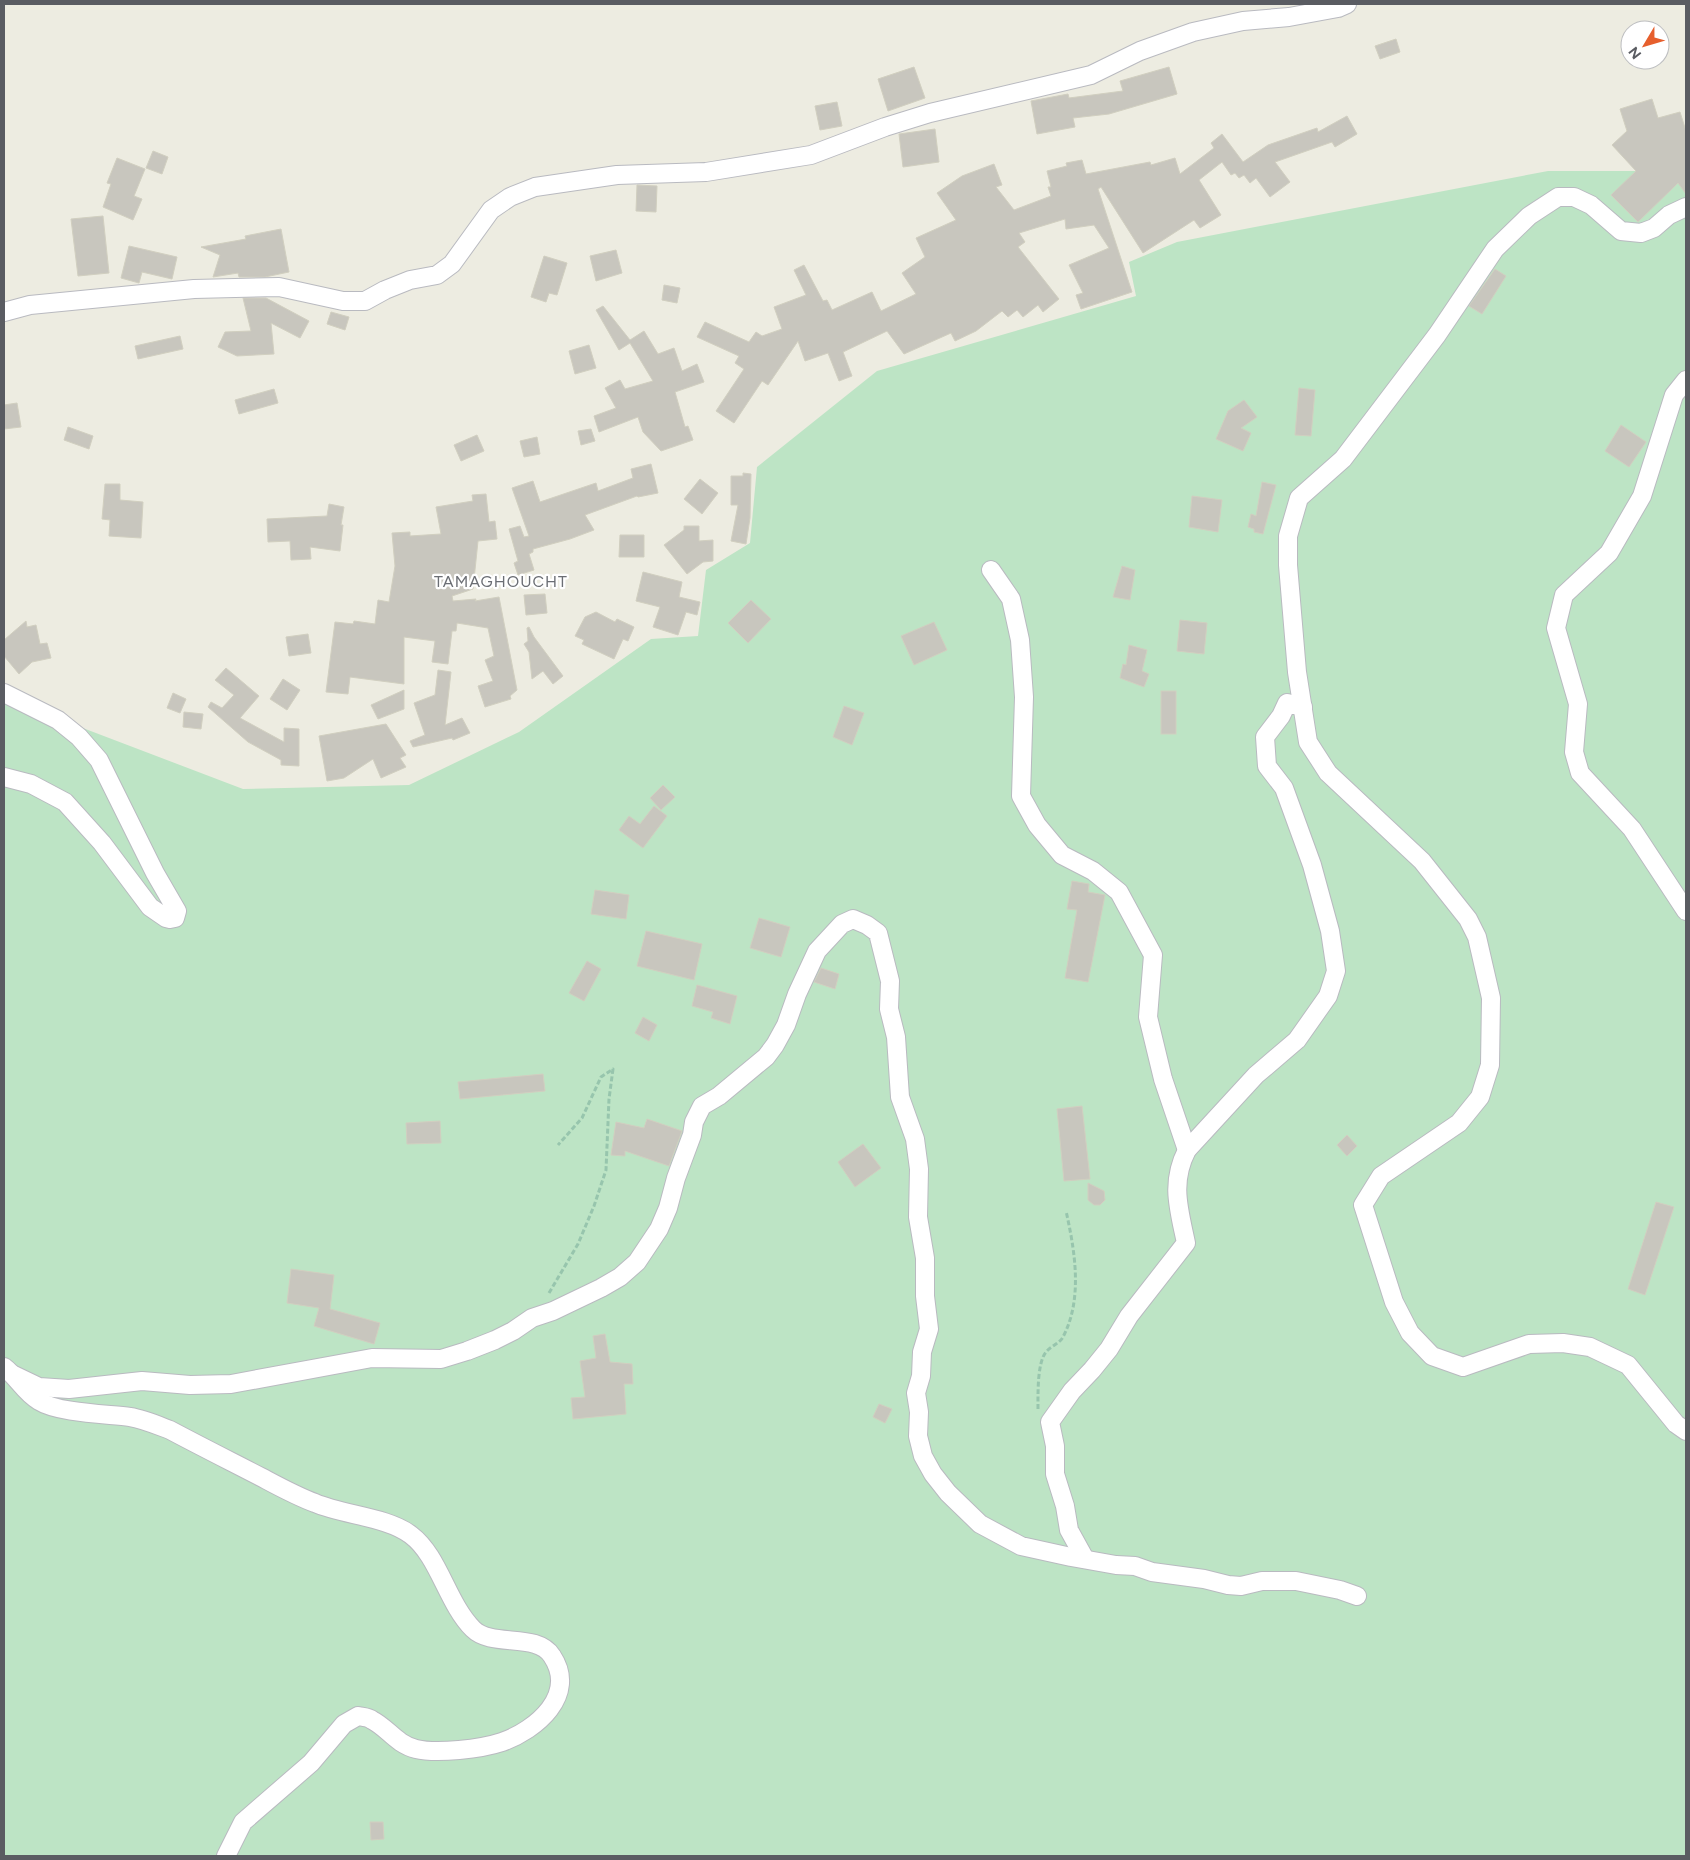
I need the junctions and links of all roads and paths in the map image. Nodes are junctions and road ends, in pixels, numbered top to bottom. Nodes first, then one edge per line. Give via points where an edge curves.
1 (1347, 4) edge
2 (1686, 207) edge
3 (4, 312) edge
4 (1686, 380) edge
5 (991, 570) dead end
6 (4, 693) edge
7 (1303, 707) junction
8 (4, 777) edge
9 (1686, 911) edge
10 (558, 1145) dead end
11 (1187, 1150) junction
12 (1066, 1212) dead end
13 (548, 1296) dead end
14 (9, 1371) edge
15 (1051, 1428) junction
16 (1686, 1431) edge
17 (1085, 1559) junction
18 (1357, 1596) dead end
19 (226, 1856) edge

1 - 3 street via 1194,32 1140,51 1091,75 930,113 811,155 706,172 617,175 535,187 510,197 491,210 452,264 437,275 410,280 365,300 344,301 278,287 194,289 30,306
2 - 7 street via 1641,233 1621,231 1591,205 1574,197 1558,197 1529,216 1496,249 1343,459 1299,498 1288,536 1288,565
4 - 9 street via 1674,395 1642,496 1609,553 1564,595 1556,628 1578,704 1574,752 1580,773 1632,829
5 - 11 street via 1011,599 1020,640 1024,696 1022,796 1036,825 1062,855 1093,872 1119,892 1153,955 1148,1018 1163,1079
6 - 8 street via 58,720 99,760 155,873 178,911 175,918 166,918 150,907 102,843 65,802 30,784
7 - 11 street via 1287,703 1265,737 1266,766 1284,788 1312,865 1330,931 1336,971 1328,996 1297,1040 1256,1075
7 - 16 street via 1308,742 1328,773 1422,861 1468,919 1477,937 1491,998 1490,1065 1480,1097 1458,1123 1381,1176 1363,1205 1394,1302 1406,1326 1432,1356 1463,1367 1529,1344 1563,1342 1590,1347 1628,1365 1676,1424
10 - 13 path via 582,1118 601,1077 613,1069 606,1170 578,1244
11 - 15 street via 1180,1163 1176,1191 1186,1243 1129,1316 1109,1349 1072,1391 1050,1422
12 - 15 path via 1075,1251 1073,1310 1063,1338 1045,1353 1037,1383 1038,1410
14 - 17 street via 39,1386 69,1390 142,1382 231,1384 372,1358 441,1359 495,1340 532,1318 601,1288 637,1262 659,1229 702,1106 720,1096 766,1057 786,1025 817,951 842,924 853,920 878,932 885,958 900,1097 915,1139 919,1169 918,1216 925,1258 924,1296 928,1329 916,1393 918,1436 924,1456 948,1493 980,1524 1021,1546
14 - 19 street via 30,1395 52,1407 151,1423 315,1504 395,1526 412,1535 427,1552 462,1618 475,1632 542,1645 552,1655 560,1675 559,1695 553,1707 523,1731 499,1743 446,1752 415,1748 394,1738 372,1719 358,1716 344,1724 311,1764 244,1822
15 - 17 street via 1055,1474 1069,1530
17 - 18 street via 1204,1578 1228,1585 1280,1580 1308,1582

